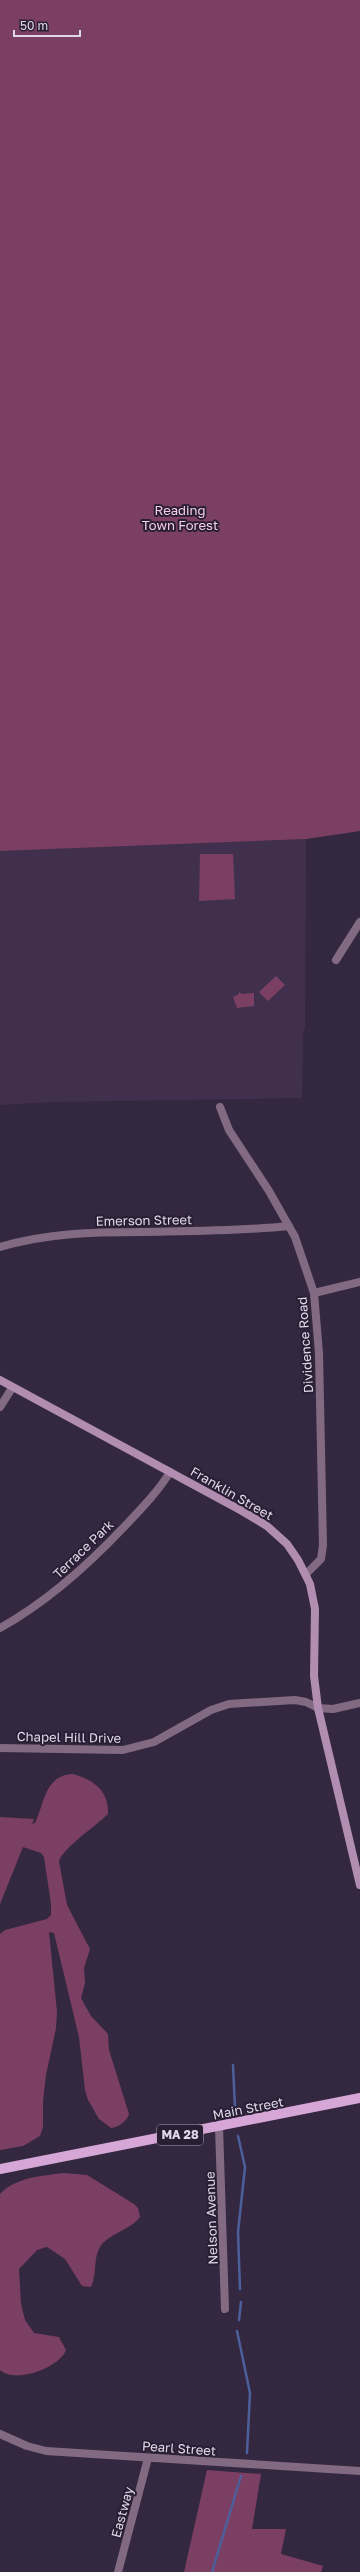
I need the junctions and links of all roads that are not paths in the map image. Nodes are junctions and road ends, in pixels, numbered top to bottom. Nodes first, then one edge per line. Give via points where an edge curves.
1 (360, 922) edge
2 (336, 960) dead end
3 (220, 1107) dead end
4 (289, 1226) junction
5 (0, 1247) edge
6 (360, 1282) edge
7 (314, 1293) junction
8 (0, 1380) edge
9 (12, 1388) junction
10 (0, 1407) edge
11 (170, 1472) junction
12 (306, 1574) junction
13 (0, 1628) edge
14 (360, 1703) edge
15 (318, 1708) junction
16 (0, 1748) edge
17 (356, 1858) edge
18 (360, 1885) edge
19 (360, 2098) edge
20 (219, 2127) junction
21 (0, 2169) edge
22 (225, 2309) dead end
23 (0, 2434) edge
24 (148, 2458) junction
25 (360, 2471) edge
26 (118, 2572) edge

1 - 2 street
3 - 4 street, Dividence Road via 229,1130
4 - 5 street, Emerson Street via 216,1231 79,1233 39,1237
4 - 7 street, Dividence Road via 303,1256
6 - 7 street
7 - 12 street, Dividence Road via 319,1353 323,1545 320,1559
8 - 9 main road, Franklin Street
9 - 10 street
9 - 11 main road, Franklin Street
11 - 12 main road, Franklin Street via 267,1526 287,1544
11 - 13 street, Terrace Park via 140,1510 85,1567 49,1596
12 - 15 main road, Franklin Street via 315,1609 314,1676
14 - 15 street via 333,1709
15 - 16 street, Chapel Hill Drive via 294,1700 229,1704 211,1710 154,1742 128,1750
15 - 17 main road, Franklin Street
17 - 18 main road, Franklin Street
19 - 20 main road, Main Street / MA 28
20 - 21 main road, Main Street / MA 28
20 - 22 street, Nelson Avenue
23 - 24 street, Pearl Street via 42,2451
24 - 25 street, Pearl Street
24 - 26 street, Eastway

